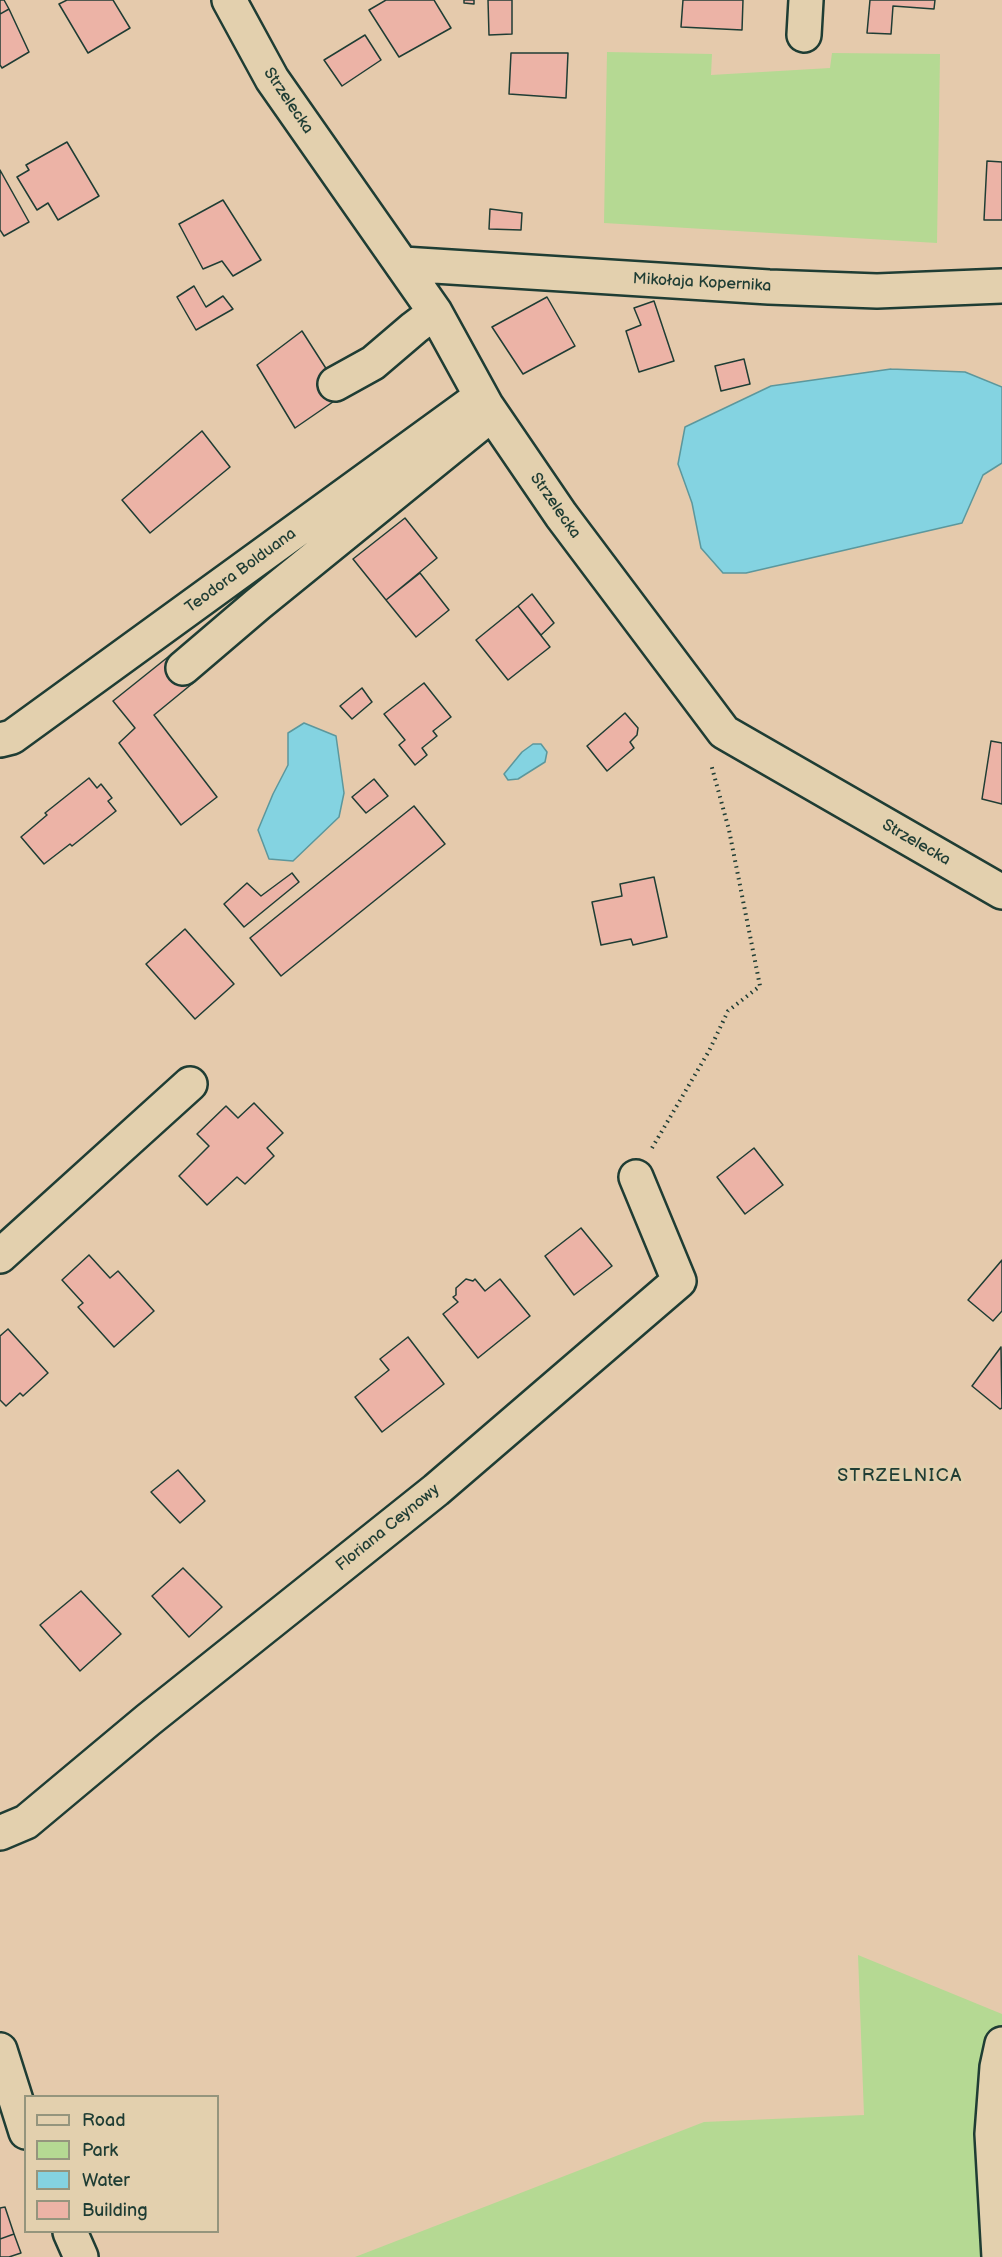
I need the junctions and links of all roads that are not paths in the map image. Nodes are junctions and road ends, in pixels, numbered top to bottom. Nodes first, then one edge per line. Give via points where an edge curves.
1 (229, 0) edge
2 (806, 0) edge
3 (804, 34) dead end
4 (403, 264) junction
5 (1002, 286) edge
6 (435, 312) junction
7 (335, 384) dead end
8 (486, 406) junction
9 (183, 668) dead end
10 (0, 740) edge
11 (1002, 892) edge
12 (190, 1084) dead end
13 (636, 1177) road end
14 (0, 1256) edge
15 (0, 1833) edge
16 (1002, 2044) edge
17 (0, 2050) edge
18 (24, 2126) edge
19 (70, 2233) edge
20 (81, 2257) edge
21 (999, 2257) edge

1 - 4 street, Strzelecka via 272,80
2 - 3 street
4 - 5 street, Mikołaja Kopernika via 877,291
4 - 6 street, Strzelecka
6 - 7 street via 373,363
6 - 8 street, Strzelecka
8 - 9 street
8 - 10 street, Teodora Bolduana via 12,737
8 - 11 street, Strzelecka via 561,515 724,732
12 - 14 street
13 - 15 street, Floriana Ceynowy via 679,1281 436,1490 26,1822
16 - 21 street via 996,2067 992,2134
17 - 18 street
19 - 20 street

